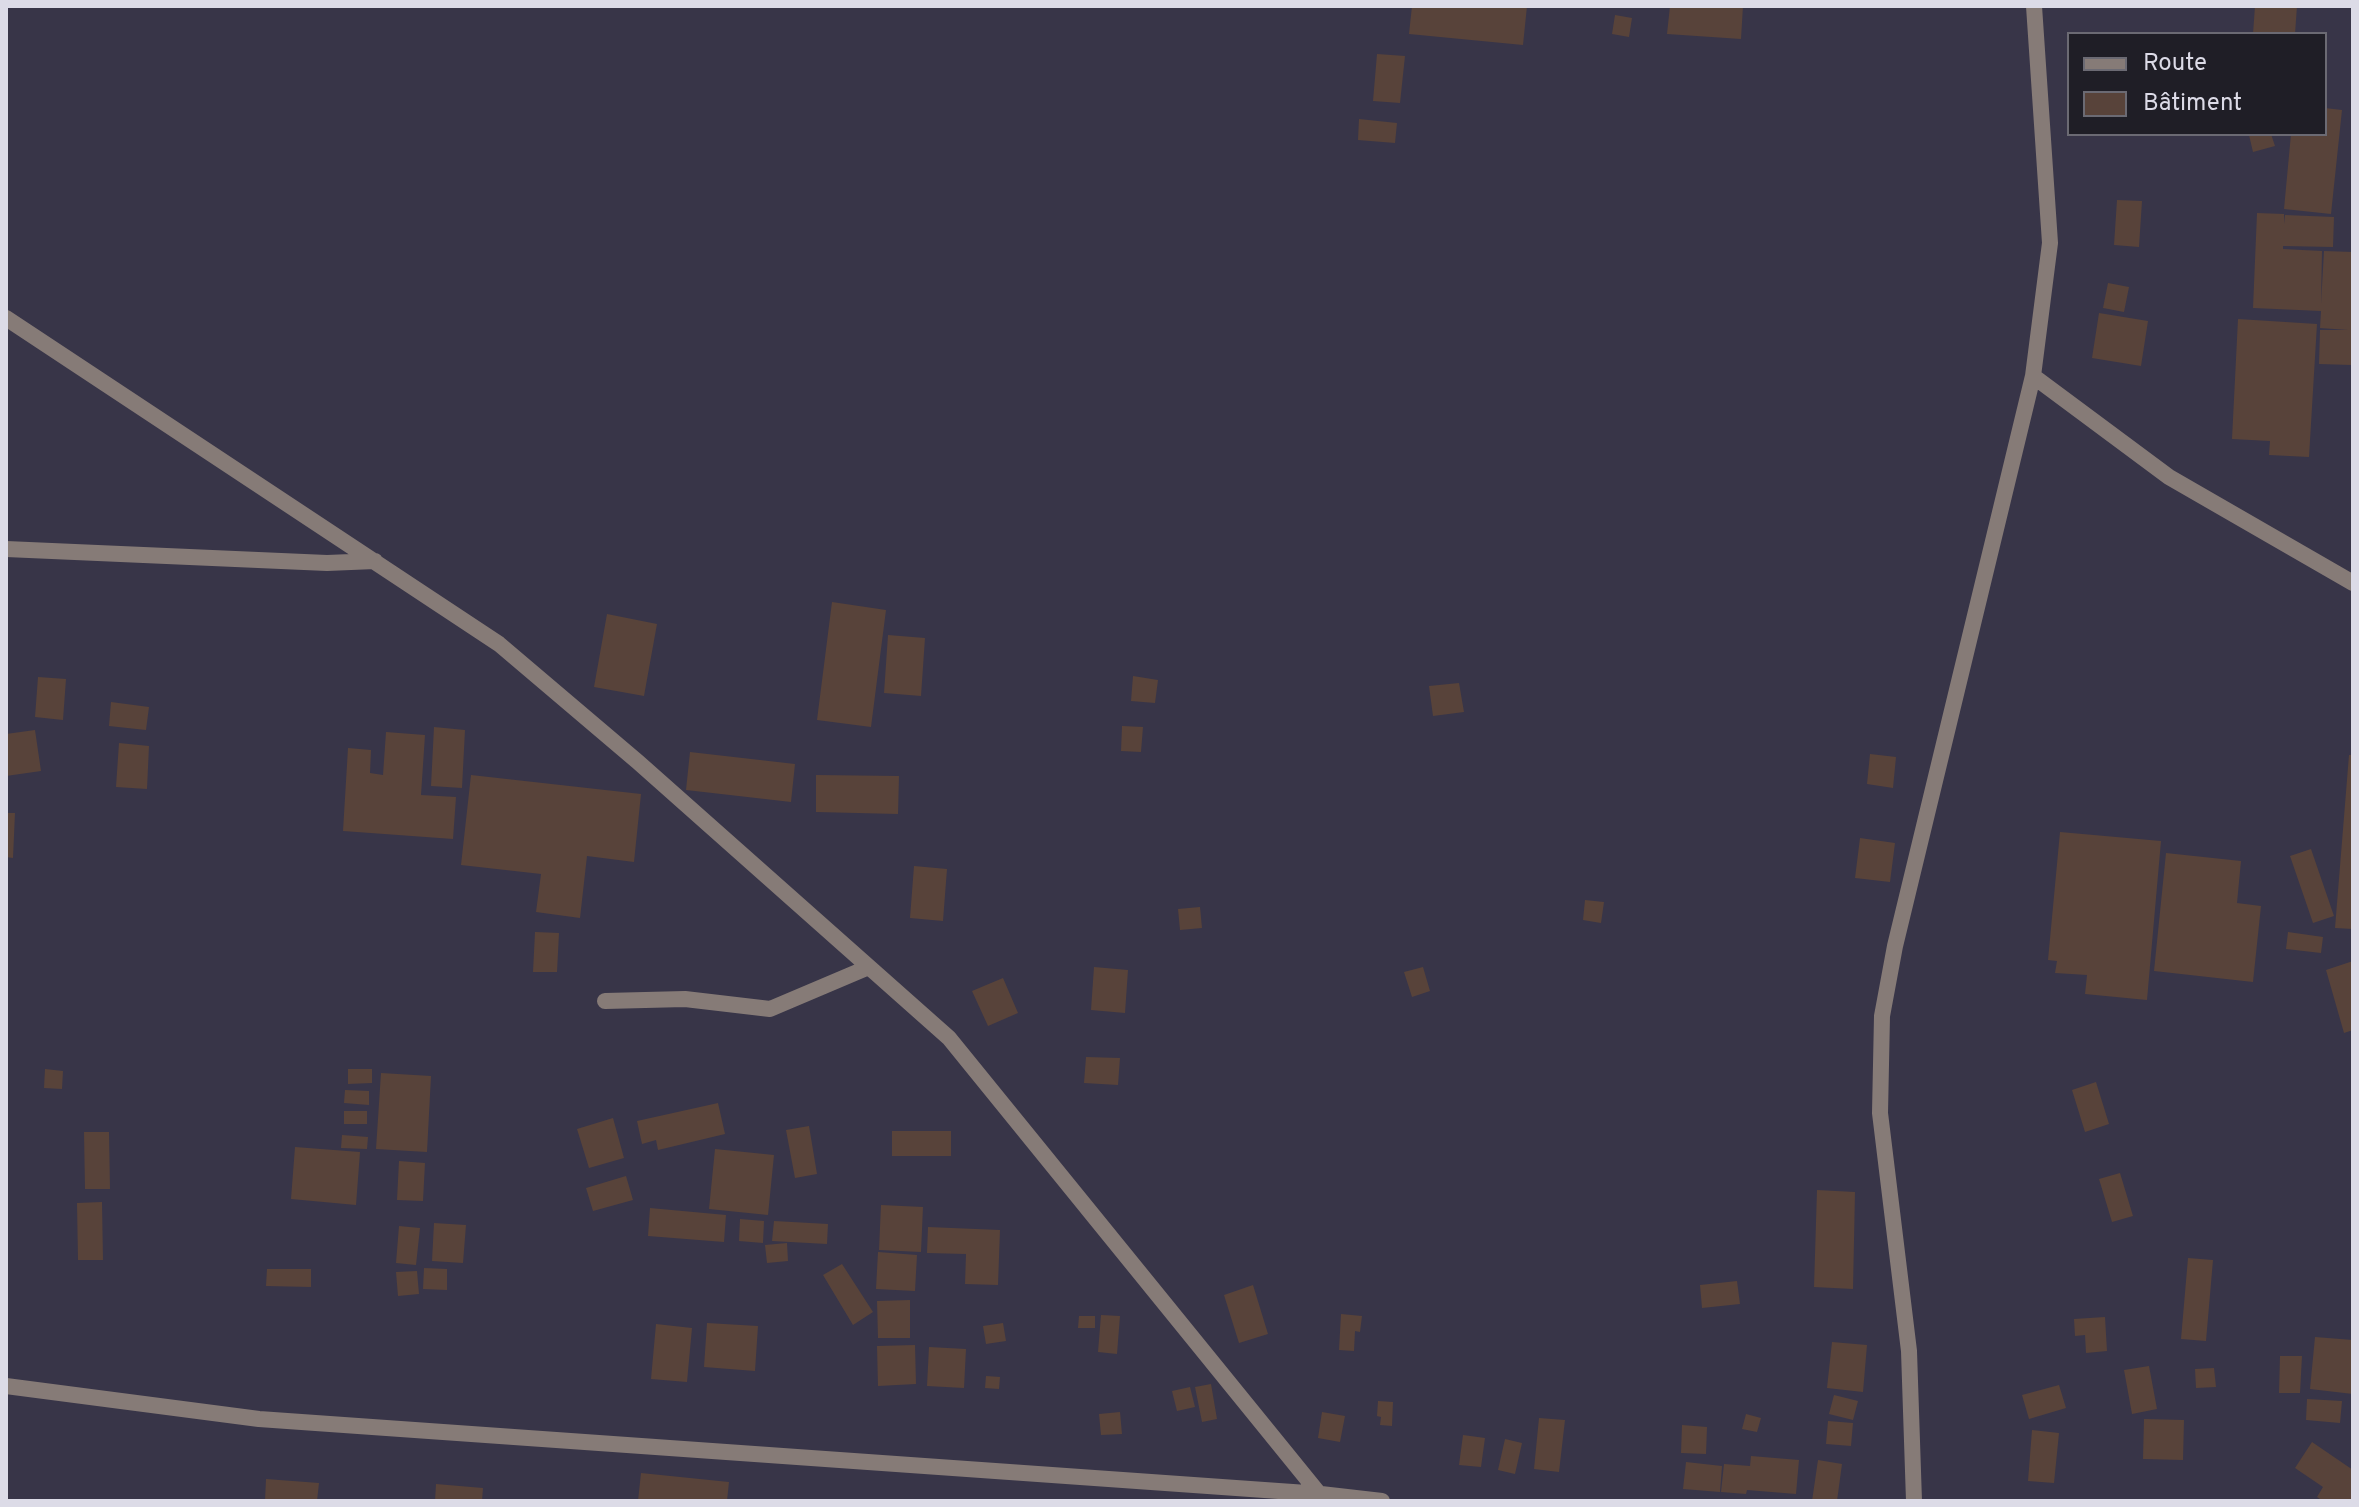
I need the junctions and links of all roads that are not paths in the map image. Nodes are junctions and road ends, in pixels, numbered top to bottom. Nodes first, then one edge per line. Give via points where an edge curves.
1 (2034, 6) edge
2 (6, 318) edge
3 (2033, 376) junction
4 (6, 549) edge
5 (375, 561) junction
6 (2353, 583) edge
7 (869, 967) junction
8 (605, 1001) dead end
9 (6, 1386) edge
10 (1323, 1497) edge
11 (1382, 1501) edge
12 (1914, 1501) edge

1 - 3 street via 2050,243
2 - 5 street
3 - 6 street via 2169,477
3 - 12 street via 1882,1016 1880,1113 1909,1351
4 - 5 street
5 - 7 street via 499,644
7 - 8 street via 770,1009 685,999
7 - 10 street via 949,1038
9 - 10 street via 259,1419
10 - 11 street

